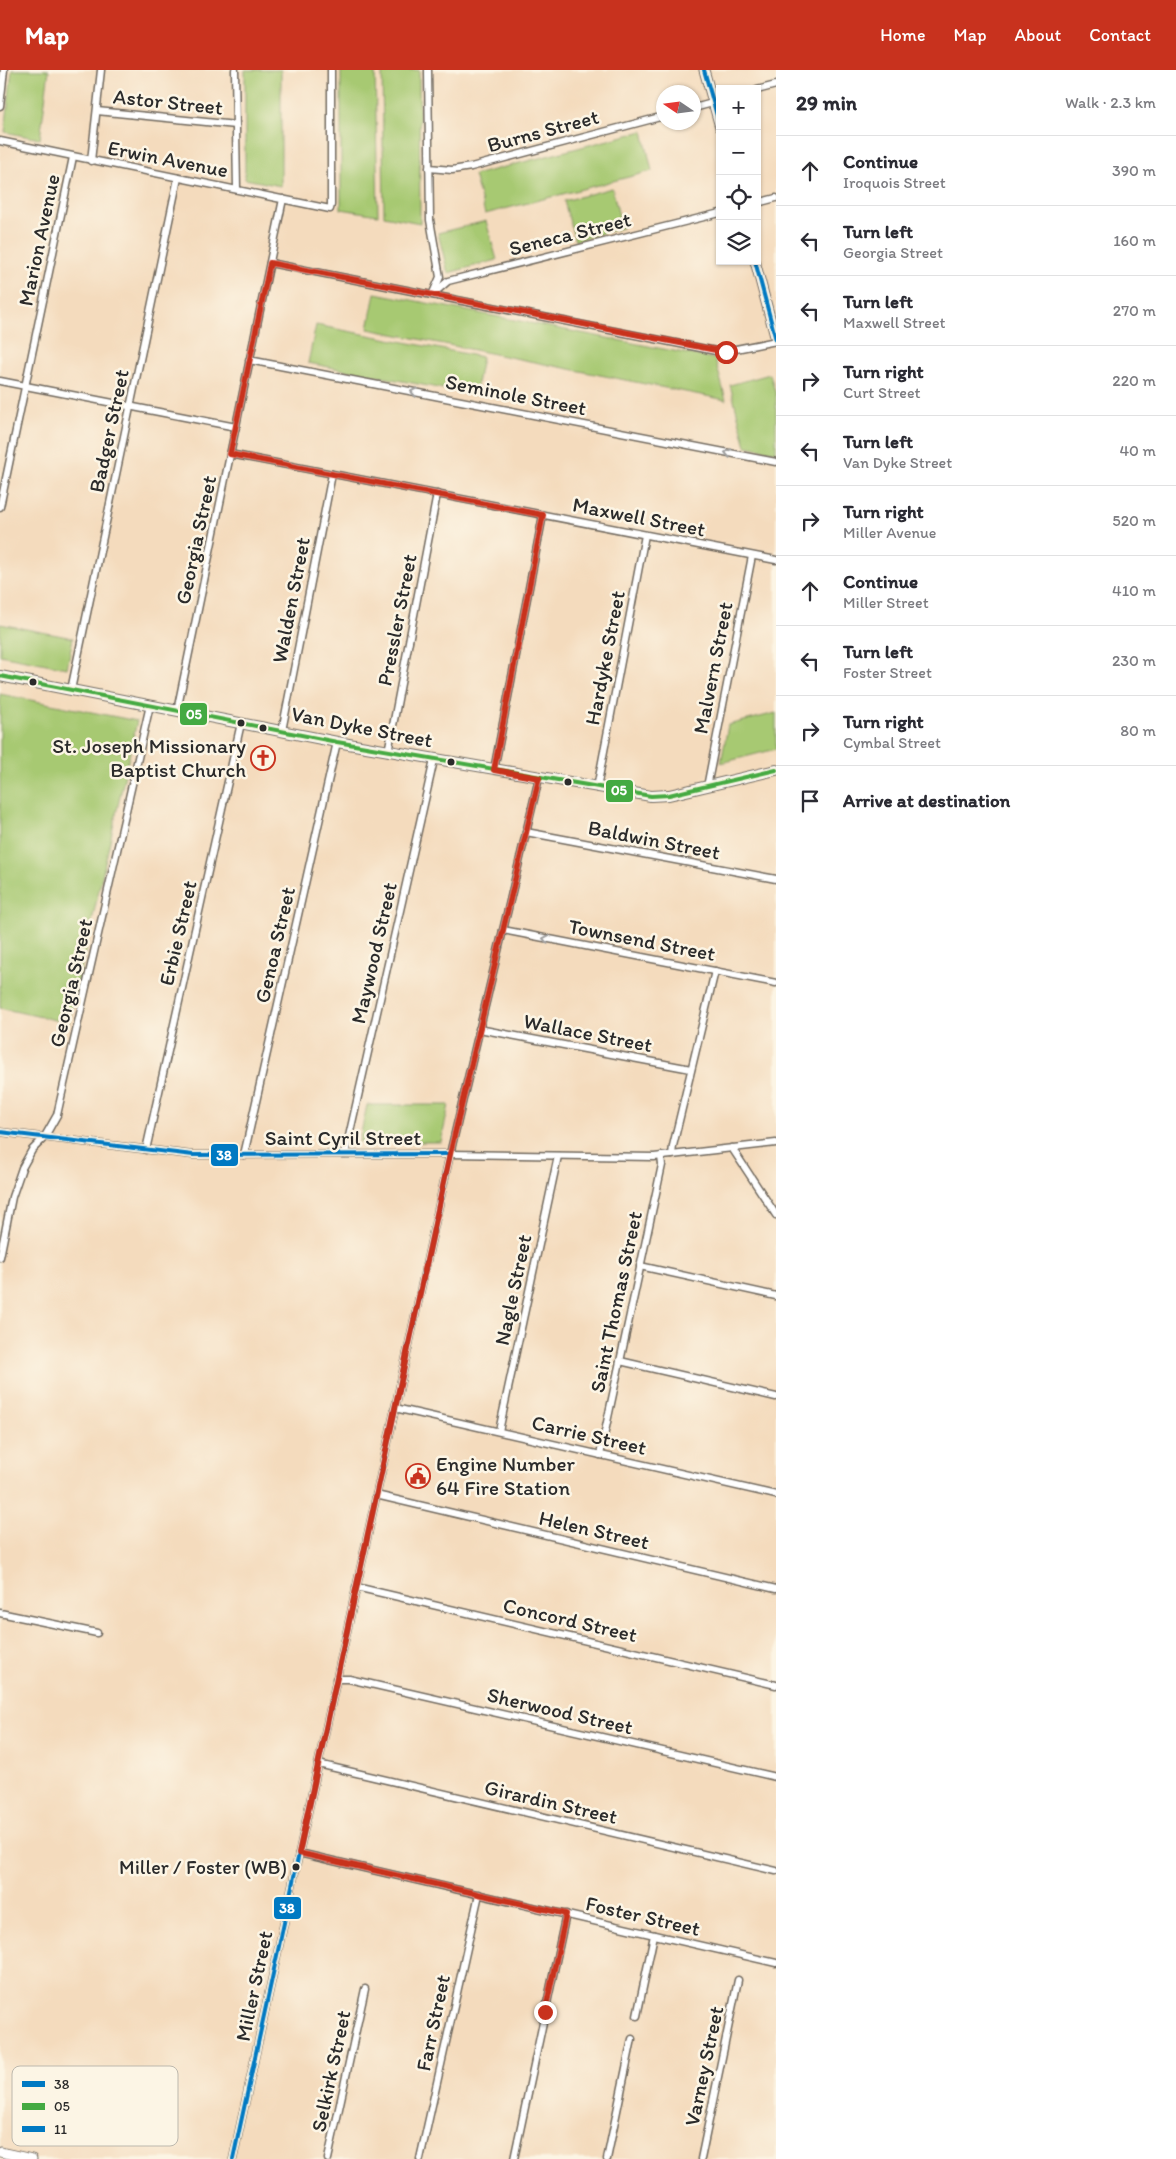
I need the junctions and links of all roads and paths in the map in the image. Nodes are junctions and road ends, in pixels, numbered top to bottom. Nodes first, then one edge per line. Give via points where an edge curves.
1 (4, 70) edge
2 (101, 70) edge
3 (235, 70) edge
4 (331, 70) edge
5 (428, 70) edge
6 (704, 70) edge
7 (776, 85) edge
8 (761, 89) edge
9 (716, 100) edge
10 (716, 102) edge
11 (0, 106) edge
12 (701, 106) edge
13 (97, 111) junction
14 (656, 118) edge
15 (236, 124) junction
16 (0, 142) edge
17 (72, 157) junction
18 (91, 161) junction
19 (429, 168) junction
20 (178, 178) junction
21 (237, 189) junction
22 (776, 198) edge
23 (283, 199) junction
24 (761, 202) edge
25 (716, 214) edge
26 (270, 263) junction
27 (756, 265) edge
28 (433, 294) junction
29 (773, 313) edge
30 (776, 340) edge
31 (250, 360) junction
32 (0, 381) edge
33 (25, 386) junction
34 (130, 406) junction
35 (236, 428) junction
36 (230, 454) junction
37 (776, 462) edge
38 (332, 474) junction
39 (438, 494) junction
40 (0, 507) edge
41 (543, 515) junction
42 (645, 535) junction
43 (752, 556) junction
44 (776, 560) edge
45 (0, 676) edge
46 (71, 690) junction
47 (150, 705) junction
48 (177, 711) junction
49 (241, 724) junction
50 (282, 732) junction
51 (337, 742) junction
52 (388, 752) junction
53 (434, 760) junction
54 (494, 770) junction
55 (776, 770) edge
56 (539, 778) junction
57 (707, 787) junction
58 (597, 788) junction
59 (526, 832) junction
60 (776, 879) edge
61 (503, 930) junction
62 (715, 971) junction
63 (776, 983) edge
64 (479, 1029) junction
65 (691, 1070) junction
66 (0, 1132) edge
67 (44, 1138) junction
68 (776, 1143) edge
69 (732, 1148) junction
70 (146, 1150) junction
71 (346, 1154) junction
72 (450, 1154) junction
73 (244, 1155) junction
74 (672, 1155) junction
75 (558, 1156) junction
76 (661, 1156) junction
77 (773, 1204) edge
78 (776, 1216) edge
79 (0, 1257) edge
80 (640, 1266) junction
81 (776, 1296) edge
82 (620, 1361) junction
83 (776, 1397) edge
84 (395, 1408) junction
85 (499, 1431) junction
86 (600, 1455) junction
87 (776, 1494) edge
88 (376, 1495) junction
89 (356, 1587) junction
90 (776, 1589) edge
91 (0, 1612) edge
92 (97, 1633) dead end
93 (336, 1679) junction
94 (776, 1685) edge
95 (318, 1764) junction
96 (776, 1777) edge
97 (299, 1853) junction
98 (776, 1871) edge
99 (479, 1894) junction
100 (566, 1914) junction
101 (654, 1935) junction
102 (776, 1963) edge
103 (738, 1980) dead end
104 (365, 1989) dead end
105 (637, 2016) dead end
106 (632, 2039) dead end
107 (0, 2152) edge
108 (32, 2159) edge
109 (233, 2159) edge
110 (328, 2159) edge
111 (420, 2159) edge
112 (514, 2159) edge
113 (607, 2159) edge
114 (701, 2159) edge

1 - 11 street
2 - 13 street, Marion Avenue
3 - 15 street
4 - 23 street, Erwin Avenue via 330,209
5 - 19 street
6 - 9 street
7 - 8 street
10 - 12 street
13 - 15 street, Astor Street
13 - 18 street, Marion Avenue
14 - 19 street, Burns Street via 471,167 452,170
15 - 21 street
16 - 17 street, Erwin Avenue
17 - 18 street, Erwin Avenue
17 - 33 street, Marion Avenue
18 - 20 street, Erwin Avenue
19 - 28 street via 430,220 440,277
20 - 21 street, Erwin Avenue
20 - 34 street, Badger Street
21 - 23 street, Erwin Avenue
22 - 24 street
23 - 26 street, Georgia Street
25 - 28 street, Seneca Street via 448,282
26 - 28 street
26 - 31 street, Georgia Street
27 - 29 street
28 - 30 street via 721,352
29 - 30 street
31 - 35 street, Georgia Street
37 -> 31 street, Seminole Street
32 - 33 street
33 - 34 street
33 - 40 street, Marion Avenue
34 - 35 street
34 - 46 street, Badger Street
35 - 36 street, Georgia Street
36 - 38 street, Maxwell Street
36 - 48 street, Georgia Street
38 - 39 street, Maxwell Street
38 - 50 street, Walden Street
39 - 41 street, Maxwell Street
39 - 52 street, Pressler Street
41 - 42 street, Maxwell Street
41 - 54 street
42 - 43 street, Maxwell Street
42 - 58 street, Hardyke Street
43 - 44 street, Maxwell Street
43 - 57 street, Malvern Street
45 - 46 main road, Van Dyke Street
46 - 47 main road, Van Dyke Street
47 - 48 main road, Van Dyke Street
47 - 67 street, Georgia Street via 63,1092 57,1115
48 - 49 main road, Van Dyke Street
49 - 50 main road, Van Dyke Street
49 - 70 street, Erbie Street
50 - 51 main road, Van Dyke Street
51 - 52 main road, Van Dyke Street
51 - 73 street, Genoa Street
52 - 53 main road, Van Dyke Street
53 - 54 main road, Van Dyke Street
53 - 71 street, Maywood Street
54 - 56 main road, Van Dyke Street
55 - 57 main road, Van Dyke Street
56 - 58 main road, Van Dyke Street
56 - 59 street, Miller Street
57 - 58 main road, Van Dyke Street via 660,796
59 - 60 street, Baldwin Street
59 - 61 street, Miller Street
62 -> 61 street, Townsend Street
61 - 64 street, Miller Street
62 - 63 street, Townsend Street
62 - 65 street
64 - 65 street, Wallace Street
64 - 72 street, Miller Street
65 - 74 street
66 - 67 street, Saint Cyril Street
67 - 70 street, Saint Cyril Street
67 - 79 street, Georgia Street via 32,1150 15,1185
68 - 69 street, Saint Cyril Street
69 - 74 street, Saint Cyril Street
69 - 77 street
70 - 73 street, Saint Cyril Street via 193,1155
71 - 72 street, Saint Cyril Street
71 - 73 street, Saint Cyril Street
72 - 75 street, Saint Cyril Street
72 - 84 street, Miller Street
74 - 76 street, Saint Cyril Street
75 - 76 street, Saint Cyril Street
75 - 85 street, Nagle Street
76 - 80 street, Saint Thomas Street via 662,1165
77 - 78 street
80 - 81 street
80 - 82 street, Saint Thomas Street
82 - 83 street
82 - 86 street, Saint Thomas Street
84 - 85 street, Carrie Street
84 - 88 street, Miller Street
85 - 86 street, Carrie Street
86 - 87 street, Carrie Street
88 - 89 street, Miller Street
88 - 90 street, Helen Street
89 - 93 street, Miller Street
89 - 94 street, Concord Street
91 - 92 street
93 - 95 street, Miller Street
93 - 96 street, Sherwood Street
95 - 97 street, Miller Street
95 - 98 street, Girardin Street
97 - 99 street, Foster Street
97 - 109 street, Miller Street
99 - 100 street, Foster Street
99 - 111 street, Farr Street
100 - 101 street, Foster Street
100 - 112 street
101 - 102 street, Foster Street
101 - 105 street
103 - 114 street, Varney Street
104 - 110 street, Selkirk Street
106 - 113 street
107 - 108 street

